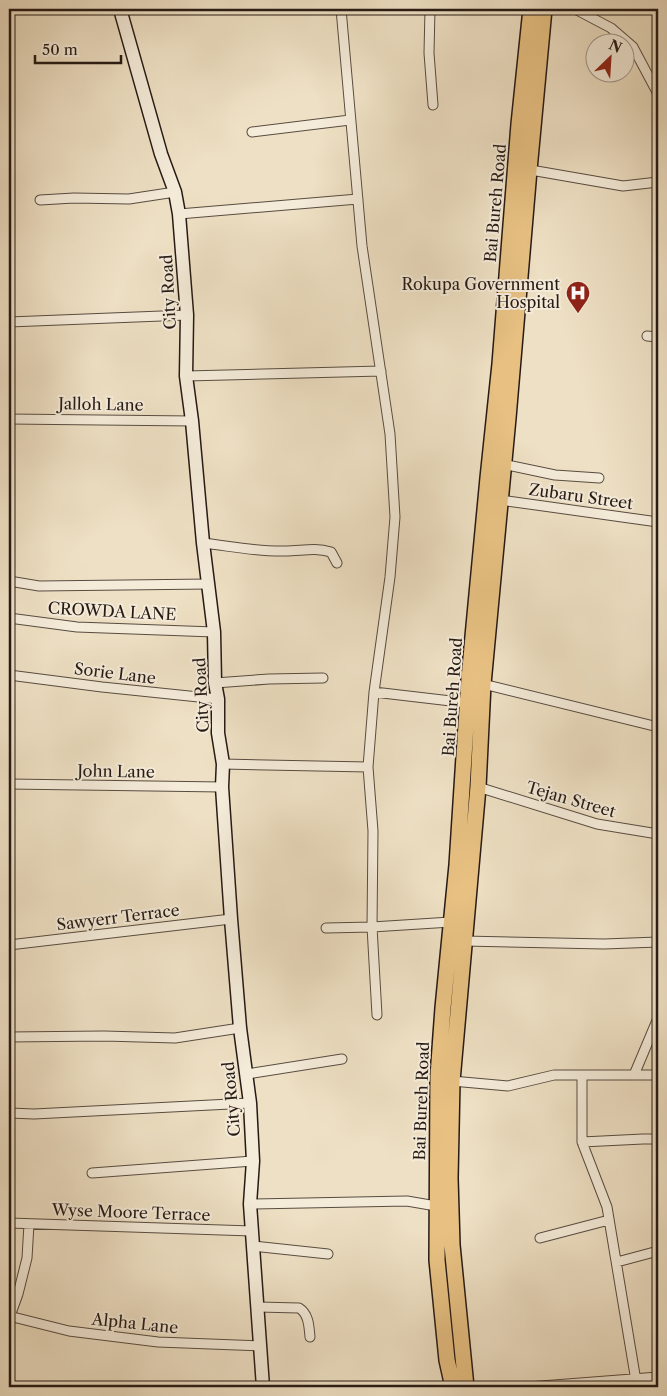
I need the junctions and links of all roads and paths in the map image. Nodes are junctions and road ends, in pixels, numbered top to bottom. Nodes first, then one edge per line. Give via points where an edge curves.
1 (120, 9) edge
2 (340, 9) edge
3 (430, 9) edge
4 (531, 9) edge
5 (544, 9) edge
6 (574, 9) edge
7 (658, 94) edge
8 (433, 105) dead end
9 (350, 120) junction
10 (252, 132) dead end
11 (522, 169) junction
12 (658, 182) edge
13 (175, 192) junction
14 (358, 198) junction
15 (40, 200) dead end
16 (179, 214) junction
17 (187, 315) junction
18 (9, 322) edge
19 (648, 336) dead end
20 (658, 336) edge
21 (381, 372) junction
22 (186, 376) junction
23 (9, 419) edge
24 (192, 421) junction
25 (503, 464) junction
26 (599, 478) dead end
27 (500, 500) junction
28 (658, 522) edge
29 (203, 543) junction
30 (337, 563) dead end
31 (9, 581) edge
32 (209, 584) junction
33 (9, 618) edge
34 (214, 632) junction
35 (9, 675) edge
36 (323, 678) dead end
37 (215, 682) junction
38 (476, 682) junction
39 (374, 692) junction
40 (218, 699) junction
41 (468, 703) junction
42 (658, 727) edge
43 (223, 764) junction
44 (368, 767) junction
45 (9, 784) edge
46 (222, 787) junction
47 (478, 787) junction
48 (658, 834) edge
49 (231, 919) junction
50 (451, 922) junction
51 (372, 927) junction
52 (326, 928) dead end
53 (464, 941) junction
54 (658, 942) edge
55 (9, 945) edge
56 (377, 1015) dead end
57 (658, 1018) edge
58 (240, 1028) junction
59 (9, 1037) edge
60 (342, 1059) dead end
61 (247, 1074) junction
62 (634, 1074) junction
63 (582, 1075) junction
64 (658, 1076) edge
65 (452, 1081) junction
66 (250, 1103) junction
67 (9, 1113) edge
68 (658, 1139) edge
69 (582, 1142) junction
70 (253, 1161) junction
71 (92, 1173) dead end
72 (250, 1204) junction
73 (436, 1206) junction
74 (609, 1220) junction
75 (9, 1223) edge
76 (29, 1224) junction
77 (252, 1232) junction
78 (540, 1238) dead end
79 (253, 1246) junction
80 (658, 1251) edge
81 (328, 1254) dead end
82 (617, 1262) junction
83 (258, 1307) junction
84 (9, 1316) edge
85 (310, 1337) dead end
86 (261, 1346) junction
87 (658, 1377) edge
88 (636, 1384) edge
89 (263, 1387) edge
90 (453, 1387) edge
91 (466, 1387) edge
92 (528, 1387) edge

1 - 13 main road, City Road
2 - 9 street
3 - 8 street
4 - 11 highway, Bai Bureh Road
5 - 11 highway, Bai Bureh Road
6 - 7 street via 610,28 634,47
9 - 10 street
9 - 14 street
11 - 12 street via 623,186
11 - 25 highway, Bai Bureh Road
11 - 38 highway, Bai Bureh Road via 488,478
13 - 15 street via 129,199
13 - 16 main road, City Road
14 - 16 street
14 - 21 street
16 - 17 main road, City Road
17 - 18 street
17 - 22 main road, City Road
19 - 20 street
21 - 22 street
21 - 39 street via 390,434 395,517
22 - 24 main road, City Road
23 - 24 street, Jalloh Lane
24 - 29 main road, City Road
25 - 26 street via 555,475
25 - 27 highway, Bai Bureh Road
27 - 28 street, Zubaru Street
27 - 38 highway, Bai Bureh Road
29 - 30 street via 259,550 321,549 331,552
29 - 32 main road, City Road
31 - 32 street via 39,586
32 - 34 main road, City Road
33 - 34 street, CROWDA LANE via 76,627
34 - 37 main road, City Road
35 - 40 street, Sorie Lane
36 - 37 street
37 - 40 main road, City Road
38 - 41 highway, Bai Bureh Road
38 - 42 street
38 - 47 highway, Bai Bureh Road
39 - 41 street
39 - 44 street
40 - 43 main road, City Road via 218,733
41 - 50 highway, Bai Bureh Road
43 - 44 street
43 - 46 main road, City Road
44 - 51 street via 373,831
45 - 46 street, John Lane
46 - 49 main road, City Road
47 - 48 street, Tejan Street via 597,824
47 - 53 highway, Bai Bureh Road
49 - 55 street, Sawyerr Terrace
49 - 58 main road, City Road
50 - 51 street
50 - 73 highway, Bai Bureh Road via 438,1076
51 - 52 street
51 - 56 street
53 - 54 street
53 - 65 highway, Bai Bureh Road
57 - 62 street
58 - 59 street via 176,1038
58 - 61 main road, City Road
60 - 61 street
61 - 66 main road, City Road
62 - 63 street
62 - 64 street
63 - 65 street via 554,1074 508,1086
63 - 69 street
65 - 91 highway, Bai Bureh Road via 452,1245
66 - 67 street
66 - 70 main road, City Road
68 - 69 street
69 - 74 street via 607,1206
70 - 71 street
70 - 72 main road, City Road
72 - 73 street via 407,1201
72 - 77 main road, City Road
73 - 90 highway, Bai Bureh Road via 437,1260 447,1360
74 - 78 street
74 - 82 street
75 - 76 street, Wyse Moore Terrace
76 - 77 street, Wyse Moore Terrace
76 - 84 street via 27,1258
77 - 79 main road, City Road
79 - 81 street
79 - 83 main road, City Road
80 - 82 street
82 - 88 street
83 - 85 street via 299,1308 307,1317
83 - 86 main road, City Road
84 - 86 street, Alpha Lane via 68,1331 140,1340
86 - 89 main road, City Road
87 - 88 street
88 - 92 street

